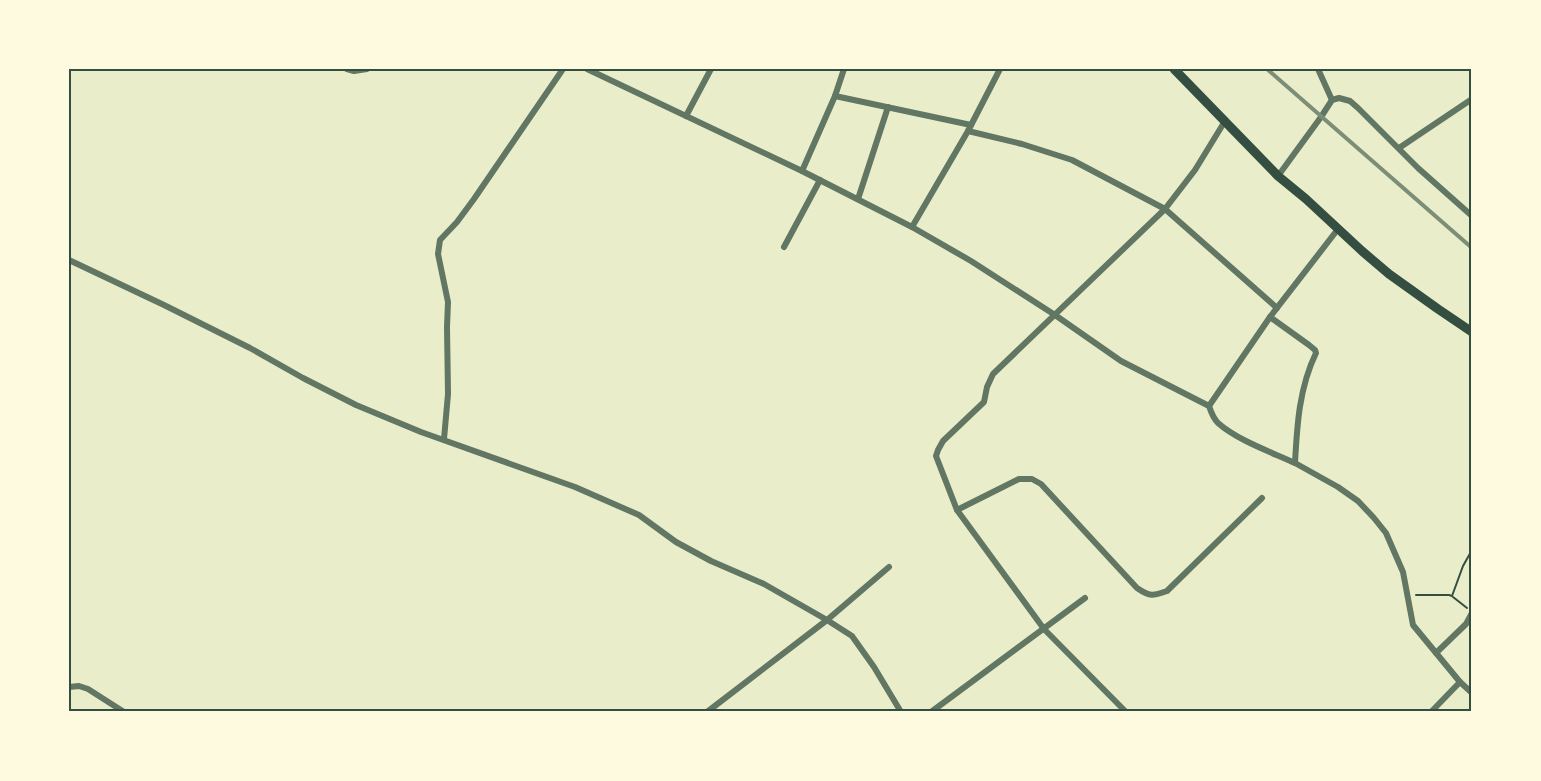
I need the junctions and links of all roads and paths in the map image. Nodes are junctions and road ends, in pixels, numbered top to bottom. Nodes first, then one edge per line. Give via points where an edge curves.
1 (347, 69) edge
2 (367, 69) edge
3 (563, 69) edge
4 (587, 69) edge
5 (711, 69) edge
6 (844, 69) edge
7 (1000, 69) edge
8 (1174, 69) edge
9 (1318, 69) edge
10 (835, 96) junction
11 (1472, 99) edge
12 (1332, 100) junction
13 (888, 107) junction
14 (686, 116) junction
15 (1225, 121) junction
16 (969, 128) junction
17 (1399, 148) junction
18 (802, 171) junction
19 (1278, 176) junction
20 (820, 180) junction
21 (858, 199) junction
22 (1472, 204) edge
23 (1165, 209) junction
24 (1466, 210) junction
25 (1472, 216) edge
26 (912, 227) junction
27 (1338, 229) junction
28 (784, 247) dead end
29 (69, 260) edge
30 (1277, 308) junction
31 (1054, 315) junction
32 (1270, 317) junction
33 (1472, 332) edge
34 (1209, 406) junction
35 (444, 439) junction
36 (1294, 463) junction
37 (1262, 498) dead end
38 (957, 510) junction
39 (1472, 550) edge
40 (889, 567) dead end
41 (1408, 595) junction
42 (1452, 596) junction
43 (1085, 598) dead end
44 (1472, 612) edge
45 (827, 620) junction
46 (1044, 629) junction
47 (1436, 652) junction
48 (1460, 682) junction
49 (69, 687) edge
50 (1472, 693) edge
51 (124, 712) edge
52 (707, 712) edge
53 (902, 712) edge
54 (931, 712) edge
55 (1126, 712) edge
56 (1431, 712) edge

1 - 2 street
3 - 35 street via 474,199 441,240 438,254 448,302
4 - 14 street
5 - 14 street
6 - 10 street
7 - 16 street
8 - 15 main road
9 - 12 street
10 - 13 street
10 - 18 street
11 - 17 street
12 - 17 street via 1350,101
12 - 19 street
13 - 16 street
13 - 21 street
14 - 18 street
15 - 19 main road
15 - 23 street
16 - 23 street via 1072,160
16 - 26 street
17 - 24 street
18 - 20 street
19 - 27 main road
20 - 21 street
20 - 28 street
21 - 26 street
22 - 24 street
23 - 30 street
23 - 31 street
24 - 25 street
26 - 31 street
27 - 30 street
27 - 33 main road via 1389,274
29 - 35 street via 250,348 356,405
30 - 32 street
31 - 34 street via 1121,361
31 - 38 street via 993,374 984,402 938,450 938,463
32 - 34 street
32 - 36 street via 1316,353 1304,385
34 - 36 street via 1217,422 1230,431
35 - 45 street via 639,514 676,542 765,584
36 - 41 street via 1338,487 1374,518 1386,533
37 - 38 street via 1167,591 1155,596 1137,588 1041,484 1032,479 1019,479
38 - 46 street
39 - 42 path
40 - 45 street
41 - 42 path
41 - 47 street via 1413,625
42 - 44 path
43 - 46 street
44 - 47 street via 1466,624
45 - 52 street
45 - 53 street via 852,636
46 - 54 street
46 - 55 street
47 - 48 street
48 - 50 street
48 - 56 street
49 - 51 street via 88,688

